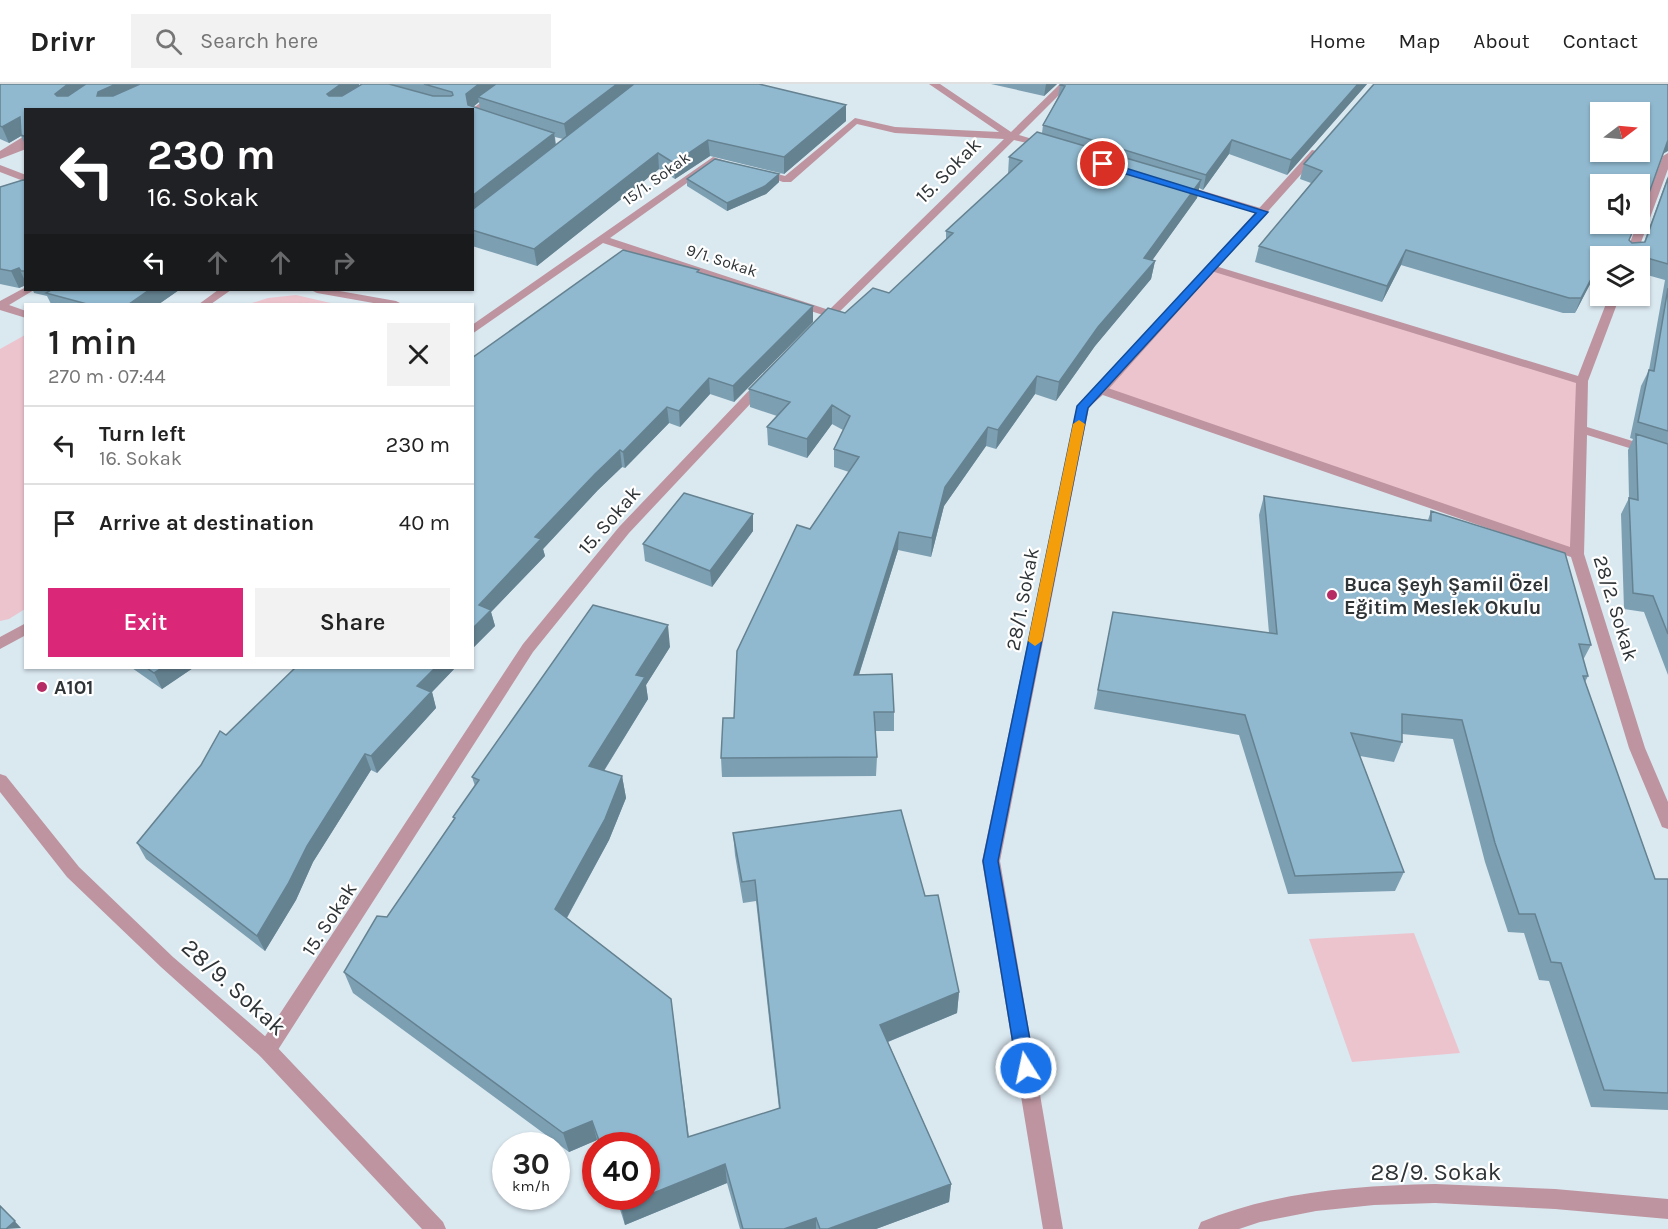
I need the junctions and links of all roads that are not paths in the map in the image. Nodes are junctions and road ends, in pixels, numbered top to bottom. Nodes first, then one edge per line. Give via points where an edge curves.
1 (510, 84) edge
2 (934, 84) edge
3 (1065, 84) edge
4 (474, 113) edge
5 (474, 116) edge
6 (483, 119) edge
7 (1011, 136) junction
8 (24, 139) edge
9 (1323, 144) edge
10 (24, 146) edge
11 (1057, 150) edge
12 (0, 156) edge
13 (1668, 156) edge
14 (0, 168) edge
15 (24, 178) edge
16 (1171, 184) edge
17 (1663, 186) edge
18 (1263, 212) junction
19 (602, 239) junction
20 (1635, 246) edge
21 (1212, 268) junction
22 (26, 291) edge
23 (224, 291) edge
24 (323, 291) edge
25 (389, 291) edge
26 (376, 300) junction
27 (206, 303) edge
28 (391, 303) edge
29 (0, 306) edge
30 (1611, 306) edge
31 (24, 314) edge
32 (831, 314) junction
33 (478, 322) edge
34 (814, 330) edge
35 (773, 373) edge
36 (1582, 381) junction
37 (1101, 390) junction
38 (1581, 429) junction
39 (1668, 456) edge
40 (1578, 554) junction
41 (24, 628) edge
42 (0, 644) edge
43 (0, 780) edge
44 (1668, 822) edge
45 (267, 1050) junction
46 (1668, 1209) edge
47 (436, 1229) edge
48 (1053, 1229) edge
49 (1208, 1229) edge

1 - 4 street
2 - 7 street
3 - 7 street, 15. Sokak
5 - 6 street
7 - 11 street
7 - 19 street, 15/1. Sokak via 895,130 852,118 787,180 713,160
7 - 32 street, 15. Sokak
8 - 12 street
9 - 18 street, 28/1. Sokak
10 - 12 street
13 - 17 street
14 - 15 street
16 - 18 street
17 - 20 street
18 - 21 street, 28/1. Sokak
19 - 32 street, 9/1. Sokak
19 - 33 street, 15/1. Sokak
21 - 36 street
21 - 37 street, 28/1. Sokak
22 - 29 street
23 - 27 street
24 - 26 street
25 - 26 street
26 - 28 street
29 - 31 street
30 - 36 street, 28/2. Sokak
32 - 34 street, 15. Sokak
35 - 45 street, 15. Sokak via 624,530 528,648
36 - 38 street, 28/2. Sokak
37 - 40 street
37 - 48 street, 28/1. Sokak via 1083,406 991,861
38 - 39 street
38 - 40 street, 28/2. Sokak
40 - 44 street, 28/2. Sokak via 1637,748
41 - 42 street
43 - 45 street, 28/9. Sokak via 73,872
45 - 47 street, 28/9. Sokak
46 - 49 street, 28/9. Sokak via 1566,1199 1403,1193 1314,1202 1239,1216

